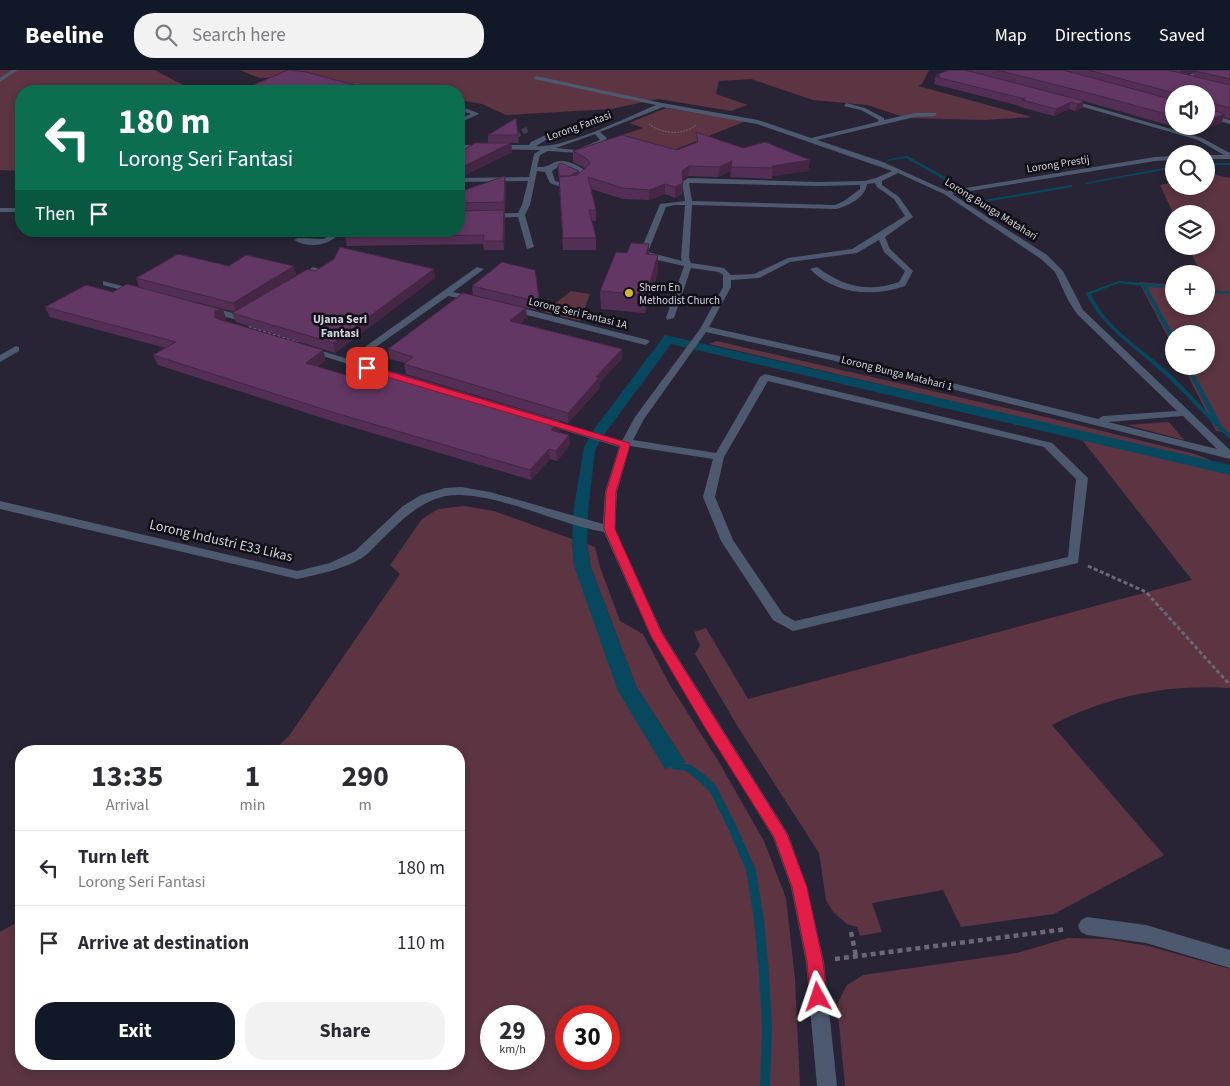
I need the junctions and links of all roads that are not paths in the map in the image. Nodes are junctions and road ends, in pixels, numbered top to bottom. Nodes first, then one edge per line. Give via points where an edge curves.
1 (15, 70) edge
2 (1206, 70) edge
3 (1171, 77) edge
4 (536, 78) dead end
5 (0, 80) edge
6 (1180, 80) junction
7 (1190, 82) edge
8 (1065, 100) edge
9 (662, 105) junction
10 (846, 105) dead end
11 (465, 110) edge
12 (935, 114) dead end
13 (1215, 118) edge
14 (465, 119) edge
15 (1230, 122) edge
16 (879, 123) junction
17 (558, 131) dead end
18 (596, 132) junction
19 (812, 139) junction
20 (512, 140) edge
21 (533, 145) junction
22 (465, 147) edge
23 (549, 148) junction
24 (1230, 156) edge
25 (1215, 157) edge
26 (1165, 158) edge
27 (534, 170) junction
28 (548, 170) junction
29 (897, 171) junction
30 (465, 180) edge
31 (532, 180) junction
32 (878, 180) junction
33 (864, 182) junction
34 (946, 193) junction
35 (689, 204) junction
36 (0, 210) edge
37 (15, 210) edge
38 (521, 215) junction
39 (465, 216) edge
40 (881, 236) junction
41 (334, 237) edge
42 (298, 240) dead end
43 (530, 247) dead end
44 (688, 265) junction
45 (316, 269) edge
46 (480, 269) dead end
47 (814, 269) dead end
48 (728, 278) junction
49 (106, 283) dead end
50 (292, 283) edge
51 (143, 293) edge
52 (447, 293) junction
53 (485, 302) edge
54 (199, 307) edge
55 (504, 307) edge
56 (670, 318) dead end
57 (223, 324) edge
58 (704, 329) junction
59 (645, 342) dead end
60 (295, 346) edge
61 (16, 349) dead end
62 (0, 359) edge
63 (349, 362) junction
64 (415, 382) edge
65 (1187, 413) junction
66 (537, 419) edge
67 (1091, 420) junction
68 (626, 443) junction
69 (1230, 456) edge
70 (719, 457) junction
71 (0, 505) edge
72 (609, 529) junction
73 (1087, 926) road end
74 (1230, 958) edge
75 (826, 1086) edge

1 - 5 street
2 - 6 street
3 - 6 street
4 - 9 street, Lorong Bunga Matahari
6 - 7 street
8 - 24 street via 1200,139
9 - 18 street, Lorong Fantasi
9 - 19 street, Lorong Bunga Matahari via 758,122
10 - 16 street via 882,119
11 - 14 street via 476,114
12 - 16 street
13 - 15 street
16 - 19 street
17 - 21 street
18 - 23 street, Lorong Fantasi
18 - 23 street via 604,138 602,141 577,152
19 - 29 street, Lorong Bunga Matahari
20 - 21 street
21 - 22 street
21 - 23 street
23 - 27 street, Lorong Fantasi via 537,154
24 - 25 street
26 - 34 street, Lorong Prestij
27 - 28 street
27 - 31 street, Lorong Fantasi
28 - 28 street via 560,163 586,173 580,180 561,185 552,182
29 - 32 street
29 - 34 street, Lorong Bunga Matahari
30 - 31 street
31 - 38 street, Lorong Fantasi
32 - 33 street
32 - 40 street via 879,186 897,198 909,217
33 - 35 street via 863,190 840,206
33 - 35 street via 818,184 688,180 685,187
34 - 65 street, Lorong Bunga Matahari via 1044,257 1059,271 1080,312
35 - 44 street via 685,258
35 - 44 street via 663,206 644,252
36 - 37 street
38 - 39 street
38 - 43 street
40 - 47 street via 887,250 908,272 902,284 885,291 849,288
40 - 48 street via 854,251 788,260 756,276
41 - 42 street via 329,241
44 - 48 street via 721,270
44 - 56 street
45 - 50 street
46 - 52 street
48 - 58 street via 727,287
49 - 51 street
52 - 53 street
52 - 63 street
54 - 57 street via 240,314
55 - 59 street, Lorong Seri Fantasi 1A
58 - 67 street, Lorong Bunga Matahari 1
58 - 68 street via 639,419
60 - 63 street
61 - 62 street
63 - 64 street
65 - 67 street, Lorong Bunga Matahari 1
65 - 69 street, Lorong Bunga Matahari
66 - 68 street via 605,440
67 - 69 street, Lorong Bunga Matahari 1
68 - 70 street
68 - 72 street via 611,492
70 - 70 street via 709,497 727,541 778,617 793,626 1074,560 1082,478 1048,445 764,377
71 - 72 street, Lorong Industri E33 Likas via 297,575 332,567 359,554 407,509 425,498 445,492 490,496
72 - 75 street via 656,633 780,834 799,887 815,962
73 - 74 street via 1146,934

